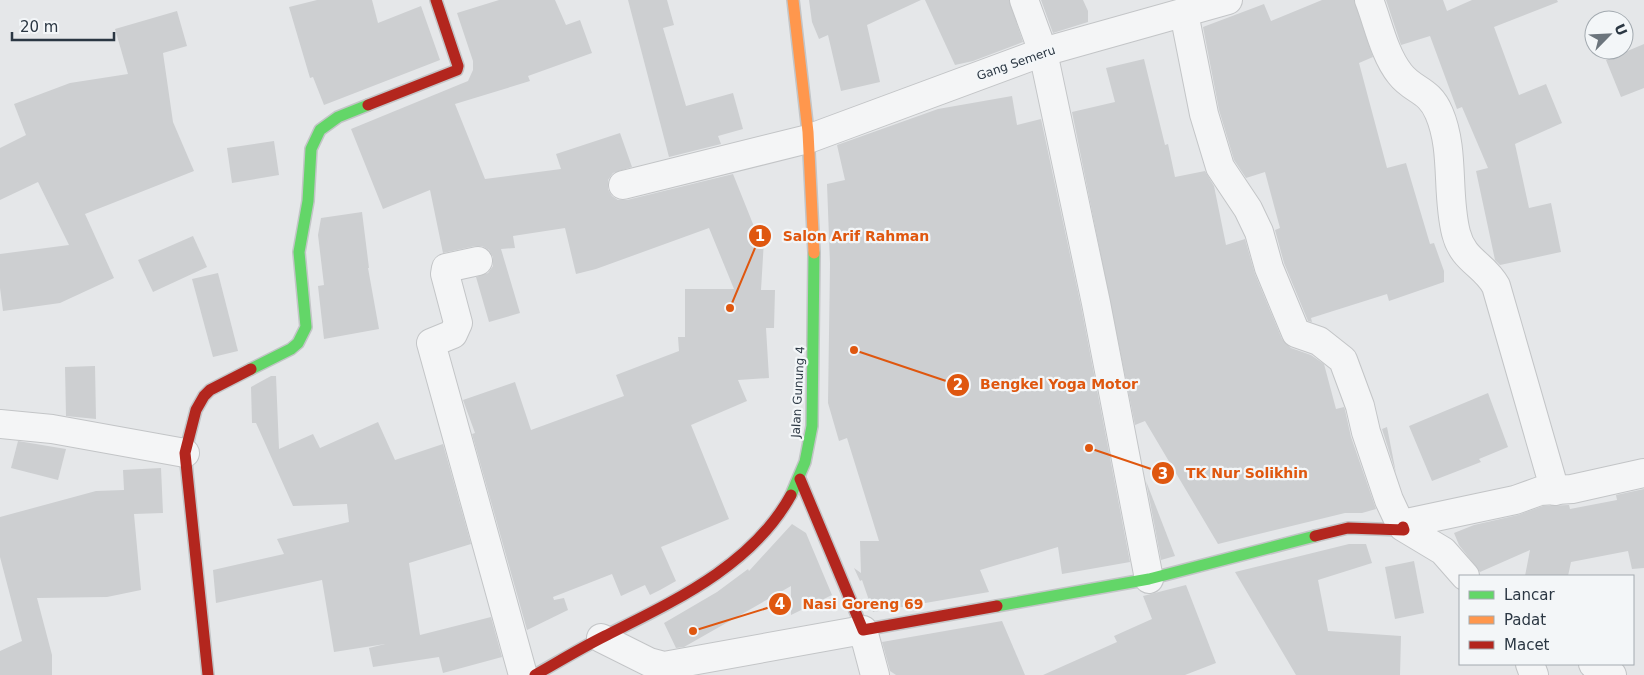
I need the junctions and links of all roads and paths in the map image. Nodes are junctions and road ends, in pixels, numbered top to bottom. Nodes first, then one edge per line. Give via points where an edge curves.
1 (436, 0) edge
2 (793, 0) edge
3 (1024, 0) edge
4 (1228, 0) edge
5 (1369, 0) edge
6 (1184, 13) junction
7 (1043, 52) junction
8 (808, 139) junction
9 (623, 185) dead end
10 (478, 261) dead end
11 (0, 424) edge
12 (186, 453) junction
13 (1644, 473) edge
14 (800, 479) junction
15 (1555, 490) junction
16 (1403, 526) junction
17 (1464, 575) edge
18 (1149, 579) junction
19 (863, 630) junction
20 (601, 638) junction
21 (741, 664) edge
22 (1595, 665) edge
23 (656, 670) edge
24 (208, 675) edge
25 (523, 675) edge
26 (535, 675) edge
27 (876, 675) edge
28 (1612, 675) edge

1 - 12 street via 457,70 338,117 320,130 311,149 308,201 299,252 306,327 302,337 291,349 204,396 196,410
2 - 8 street, Jalan Gunung 4
3 - 7 street
4 - 6 street, Gang Semeru
5 - 15 street via 1393,63 1410,84 1423,90 1431,99 1446,128 1456,234 1470,260 1490,275 1496,286
6 - 7 street, Gang Semeru
6 - 16 street via 1204,114 1220,167 1259,232 1269,268 1296,333 1319,341 1343,360 1389,500
7 - 8 street, Gang Semeru
7 - 18 street
8 - 9 street, Gang Semeru
8 - 14 street, Jalan Gunung 4 via 816,283 811,419
10 - 25 street via 446,268 458,324 453,334 431,343
11 - 12 street via 52,429
12 - 24 street
13 - 15 street
14 - 19 street
14 - 20 street, Jalan Gunung 4 via 785,507 742,554 674,600
15 - 16 street
16 - 17 street via 1443,552
16 - 18 street via 1404,530 1348,528
18 - 19 street
19 - 21 street
19 - 27 street
20 - 23 street
20 - 26 street, Jalan Gunung 4
21 - 23 street via 686,664
22 - 28 street

